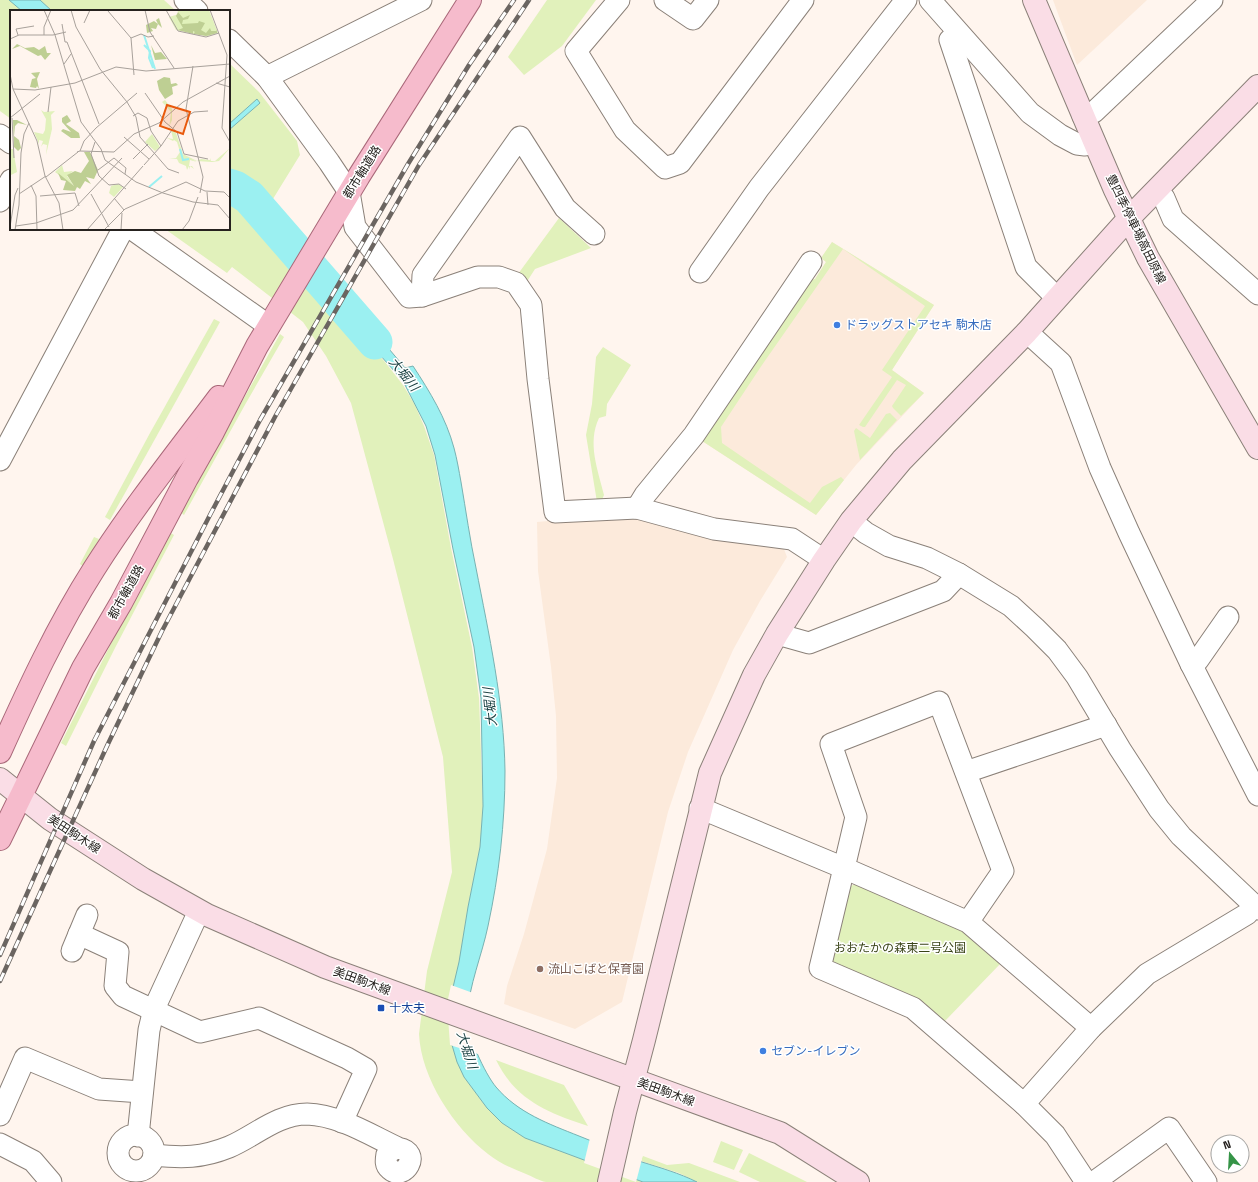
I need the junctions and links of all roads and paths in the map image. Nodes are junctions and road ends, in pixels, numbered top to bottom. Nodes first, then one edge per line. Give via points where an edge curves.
1 (185, 0) edge
2 (421, 0) edge
3 (470, 0) edge
4 (619, 0) edge
5 (665, 0) edge
6 (708, 0) edge
7 (803, 0) edge
8 (906, 0) edge
9 (930, 0) edge
10 (1034, 0) edge
11 (1212, 0) edge
12 (196, 10) edge
13 (958, 33) junction
14 (230, 41) edge
15 (267, 77) junction
16 (1258, 86) edge
17 (1083, 116) junction
18 (0, 135) edge
19 (1094, 141) junction
20 (10, 142) edge
21 (10, 182) edge
22 (1158, 191) junction
23 (349, 192) junction
24 (0, 201) edge
25 (1129, 218) junction
26 (122, 230) edge
27 (133, 230) edge
28 (594, 234) dead end
29 (810, 262) dead end
30 (700, 272) dead end
31 (1258, 294) edge
32 (422, 296) junction
33 (1057, 298) junction
34 (269, 326) junction
35 (1026, 332) junction
36 (257, 346) junction
37 (1258, 448) edge
38 (0, 460) edge
39 (637, 508) junction
40 (851, 521) junction
41 (824, 560) junction
42 (959, 574) junction
43 (1228, 617) dead end
44 (777, 634) junction
45 (1190, 664) junction
46 (1106, 725) junction
47 (0, 752) edge
48 (966, 772) junction
49 (0, 779) edge
50 (1258, 795) edge
51 (20, 796) junction
52 (700, 808) junction
53 (0, 839) edge
54 (844, 868) junction
55 (1256, 907) edge
56 (199, 911) junction
57 (87, 915) dead end
58 (968, 922) junction
59 (154, 1011) junction
60 (1091, 1028) junction
61 (633, 1080) junction
62 (142, 1092) junction
63 (1024, 1104) junction
64 (0, 1115) edge
65 (342, 1122) junction
66 (138, 1136) junction
67 (0, 1144) edge
68 (154, 1155) junction
69 (132, 1176) edge
70 (389, 1177) edge
71 (51, 1182) edge
72 (609, 1182) edge
73 (858, 1182) edge
74 (1086, 1182) edge
75 (1094, 1182) edge
76 (1206, 1182) edge

1 - 12 street
2 - 15 street
3 - 23 main road, 都市軸道路
4 - 7 street via 576,51 625,130 665,168 680,163
5 - 6 street via 693,19
8 - 30 street via 760,188
9 - 13 street
10 - 17 street, 豊四季停車場高田原線
11 - 17 street via 1094,112
13 - 19 street via 1030,113 1077,144 1085,145
13 - 33 street via 950,40 1026,267
14 - 15 street
15 - 23 street
16 - 22 street
17 - 19 street, 豊四季停車場高田原線
18 - 20 street
19 - 25 street, 豊四季停車場高田原線
21 - 24 street
22 - 25 street
22 - 31 street via 1174,218
23 - 32 street via 355,227 409,297
23 - 34 main road, 都市軸道路
25 - 33 street
25 - 37 street, 豊四季停車場高田原線 via 1148,258
26 - 38 street
27 - 34 street
28 - 32 street via 565,208 520,137 423,275
29 - 39 street via 694,435
32 - 39 street via 478,277 499,277 516,283 531,305 555,512
33 - 35 street
34 - 36 main road, 都市軸道路
35 - 40 street via 902,460
35 - 45 street via 1061,363 1100,468
36 - 47 main road, 都市軸道路 via 128,519 94,569 47,652
36 - 51 main road, 都市軸道路 via 121,603 82,668
39 - 41 street via 714,529 792,539
40 - 41 street
40 - 42 street via 889,546 926,558
41 - 44 street
42 - 44 street via 943,592 809,643
42 - 46 street via 1010,606 1057,650
43 - 45 street via 1198,660
44 - 52 street via 754,674 716,759
45 - 50 street
46 - 48 street
46 - 55 street via 1158,809 1181,836
48 - 54 street via 939,702 831,744 856,817
48 - 58 street via 1003,871
49 - 51 street, 美田駒木線
51 - 53 main road, 都市軸道路
51 - 56 street, 美田駒木線 via 50,819 143,879
52 - 54 street
52 - 61 street via 682,890
54 - 58 street
54 - 63 street via 820,968 913,1008
55 - 60 street via 1147,974
56 - 59 street
56 - 61 street, 美田駒木線 via 325,967
57 - 59 street via 76,942 118,952 114,986 123,996
58 - 60 street
59 - 62 street via 149,1030
59 - 65 street via 200,1032 259,1018 353,1061 366,1069
60 - 63 street
61 - 72 street
61 - 73 street, 美田駒木線 via 780,1133
62 - 64 street via 99,1089 25,1058
62 - 66 street
63 - 74 street via 1056,1135
65 - 68 street via 308,1114 293,1116 269,1125 228,1147 203,1155 176,1158
65 - 70 street via 408,1153 410,1164 406,1171
66 - 68 street via 150,1142
66 - 69 street via 128,1138 120,1146 119,1151 120,1161
67 - 71 street via 33,1161
68 - 69 street via 148,1167
75 - 76 street via 1169,1128

